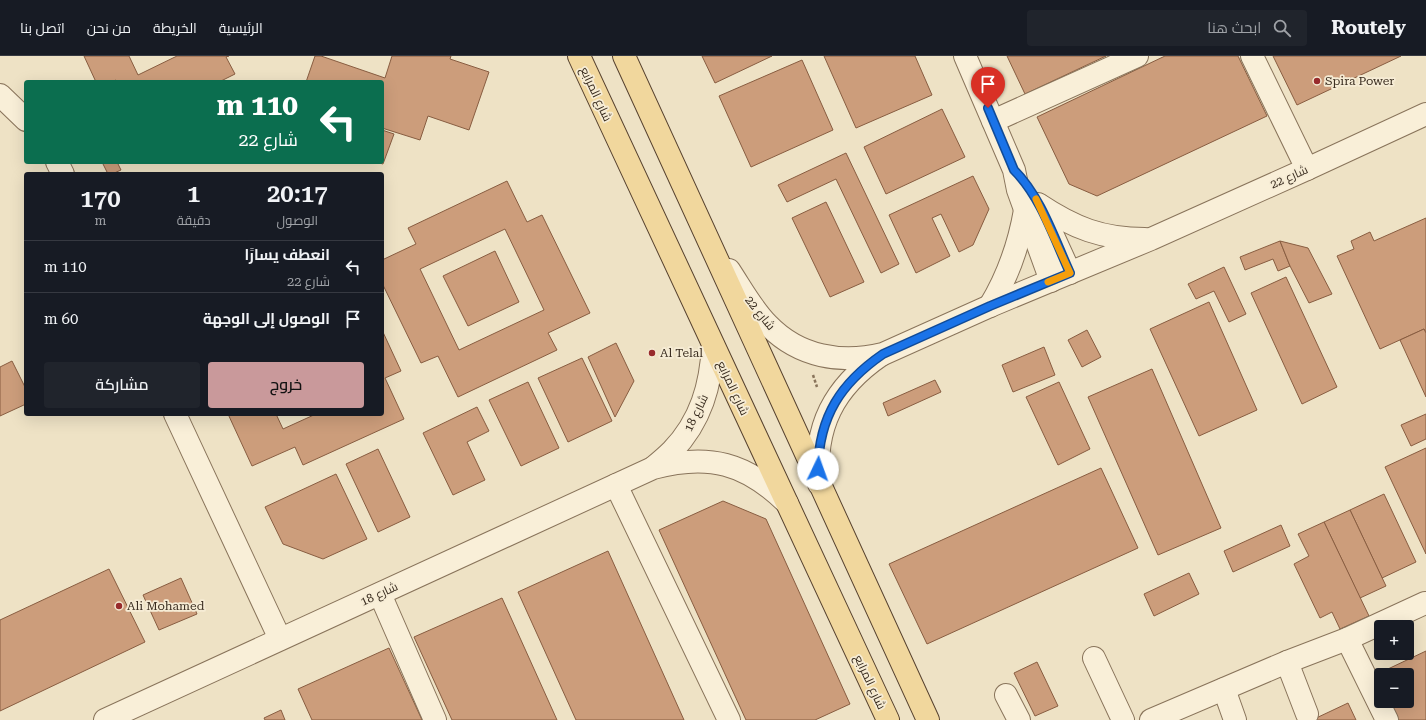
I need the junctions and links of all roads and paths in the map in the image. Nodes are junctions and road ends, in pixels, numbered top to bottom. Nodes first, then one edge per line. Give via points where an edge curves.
1 (579, 56) edge
2 (624, 56) edge
3 (965, 56) edge
4 (1137, 56) edge
5 (1252, 56) edge
6 (0, 95) edge
7 (1426, 114) edge
8 (24, 118) edge
9 (993, 121) junction
10 (1308, 169) junction
11 (1032, 207) junction
12 (708, 239) junction
13 (1151, 239) junction
14 (1061, 277) junction
15 (990, 306) junction
16 (713, 345) junction
17 (813, 353) junction
18 (883, 354) junction
19 (832, 406) junction
20 (176, 416) edge
21 (653, 468) junction
22 (616, 484) junction
23 (819, 485) junction
24 (787, 503) junction
25 (380, 594) junction
26 (1425, 603) edge
27 (280, 639) junction
28 (1347, 639) junction
29 (1094, 658) dead end
30 (1287, 662) junction
31 (1224, 689) junction
32 (1006, 695) dead end
33 (1307, 714) dead end
34 (105, 720) edge
35 (436, 720) edge
36 (730, 720) edge
37 (888, 720) edge
38 (928, 720) edge
39 (1019, 720) edge
40 (1123, 720) edge
41 (1151, 720) edge
42 (1235, 720) edge
43 (1387, 720) edge

1 - 16 main road, شارع المرابع
2 - 12 main road
3 - 9 street
4 - 9 street
5 - 10 street
6 - 8 street
7 - 10 street, شارع 22
9 - 11 street via 1014,170 1018,190
10 - 13 street, شارع 22
11 - 13 street, شارع 22 via 1097,233 1126,239
11 - 14 street
11 - 15 street via 1010,269
12 - 17 street, شارع 22 via 768,325 788,342
12 - 23 main road
13 - 14 street, شارع 22
14 - 15 street, شارع 22
15 - 18 street, شارع 22
16 - 21 street, شارع 18 via 709,383 695,419 672,451
16 - 24 main road, شارع المرابع
17 - 18 street, شارع 22 via 855,359
17 - 19 path via 810,368 822,399
18 - 19 street, شارع 22 via 854,376
19 - 23 street, شارع 22 via 820,442
20 - 27 street
21 - 22 street, شارع 18
21 - 24 street, شارع 18 via 673,462 715,462 755,476
22 - 25 street, شارع 18
22 - 36 street
23 - 38 main road
24 - 37 main road, شارع المرابع
25 - 27 street, شارع 18
25 - 35 street
26 - 28 street
27 - 34 street, شارع 18
28 - 30 street
28 - 43 street
29 - 40 street
30 - 31 street
30 - 33 street
31 - 41 street
31 - 42 street
32 - 39 street

